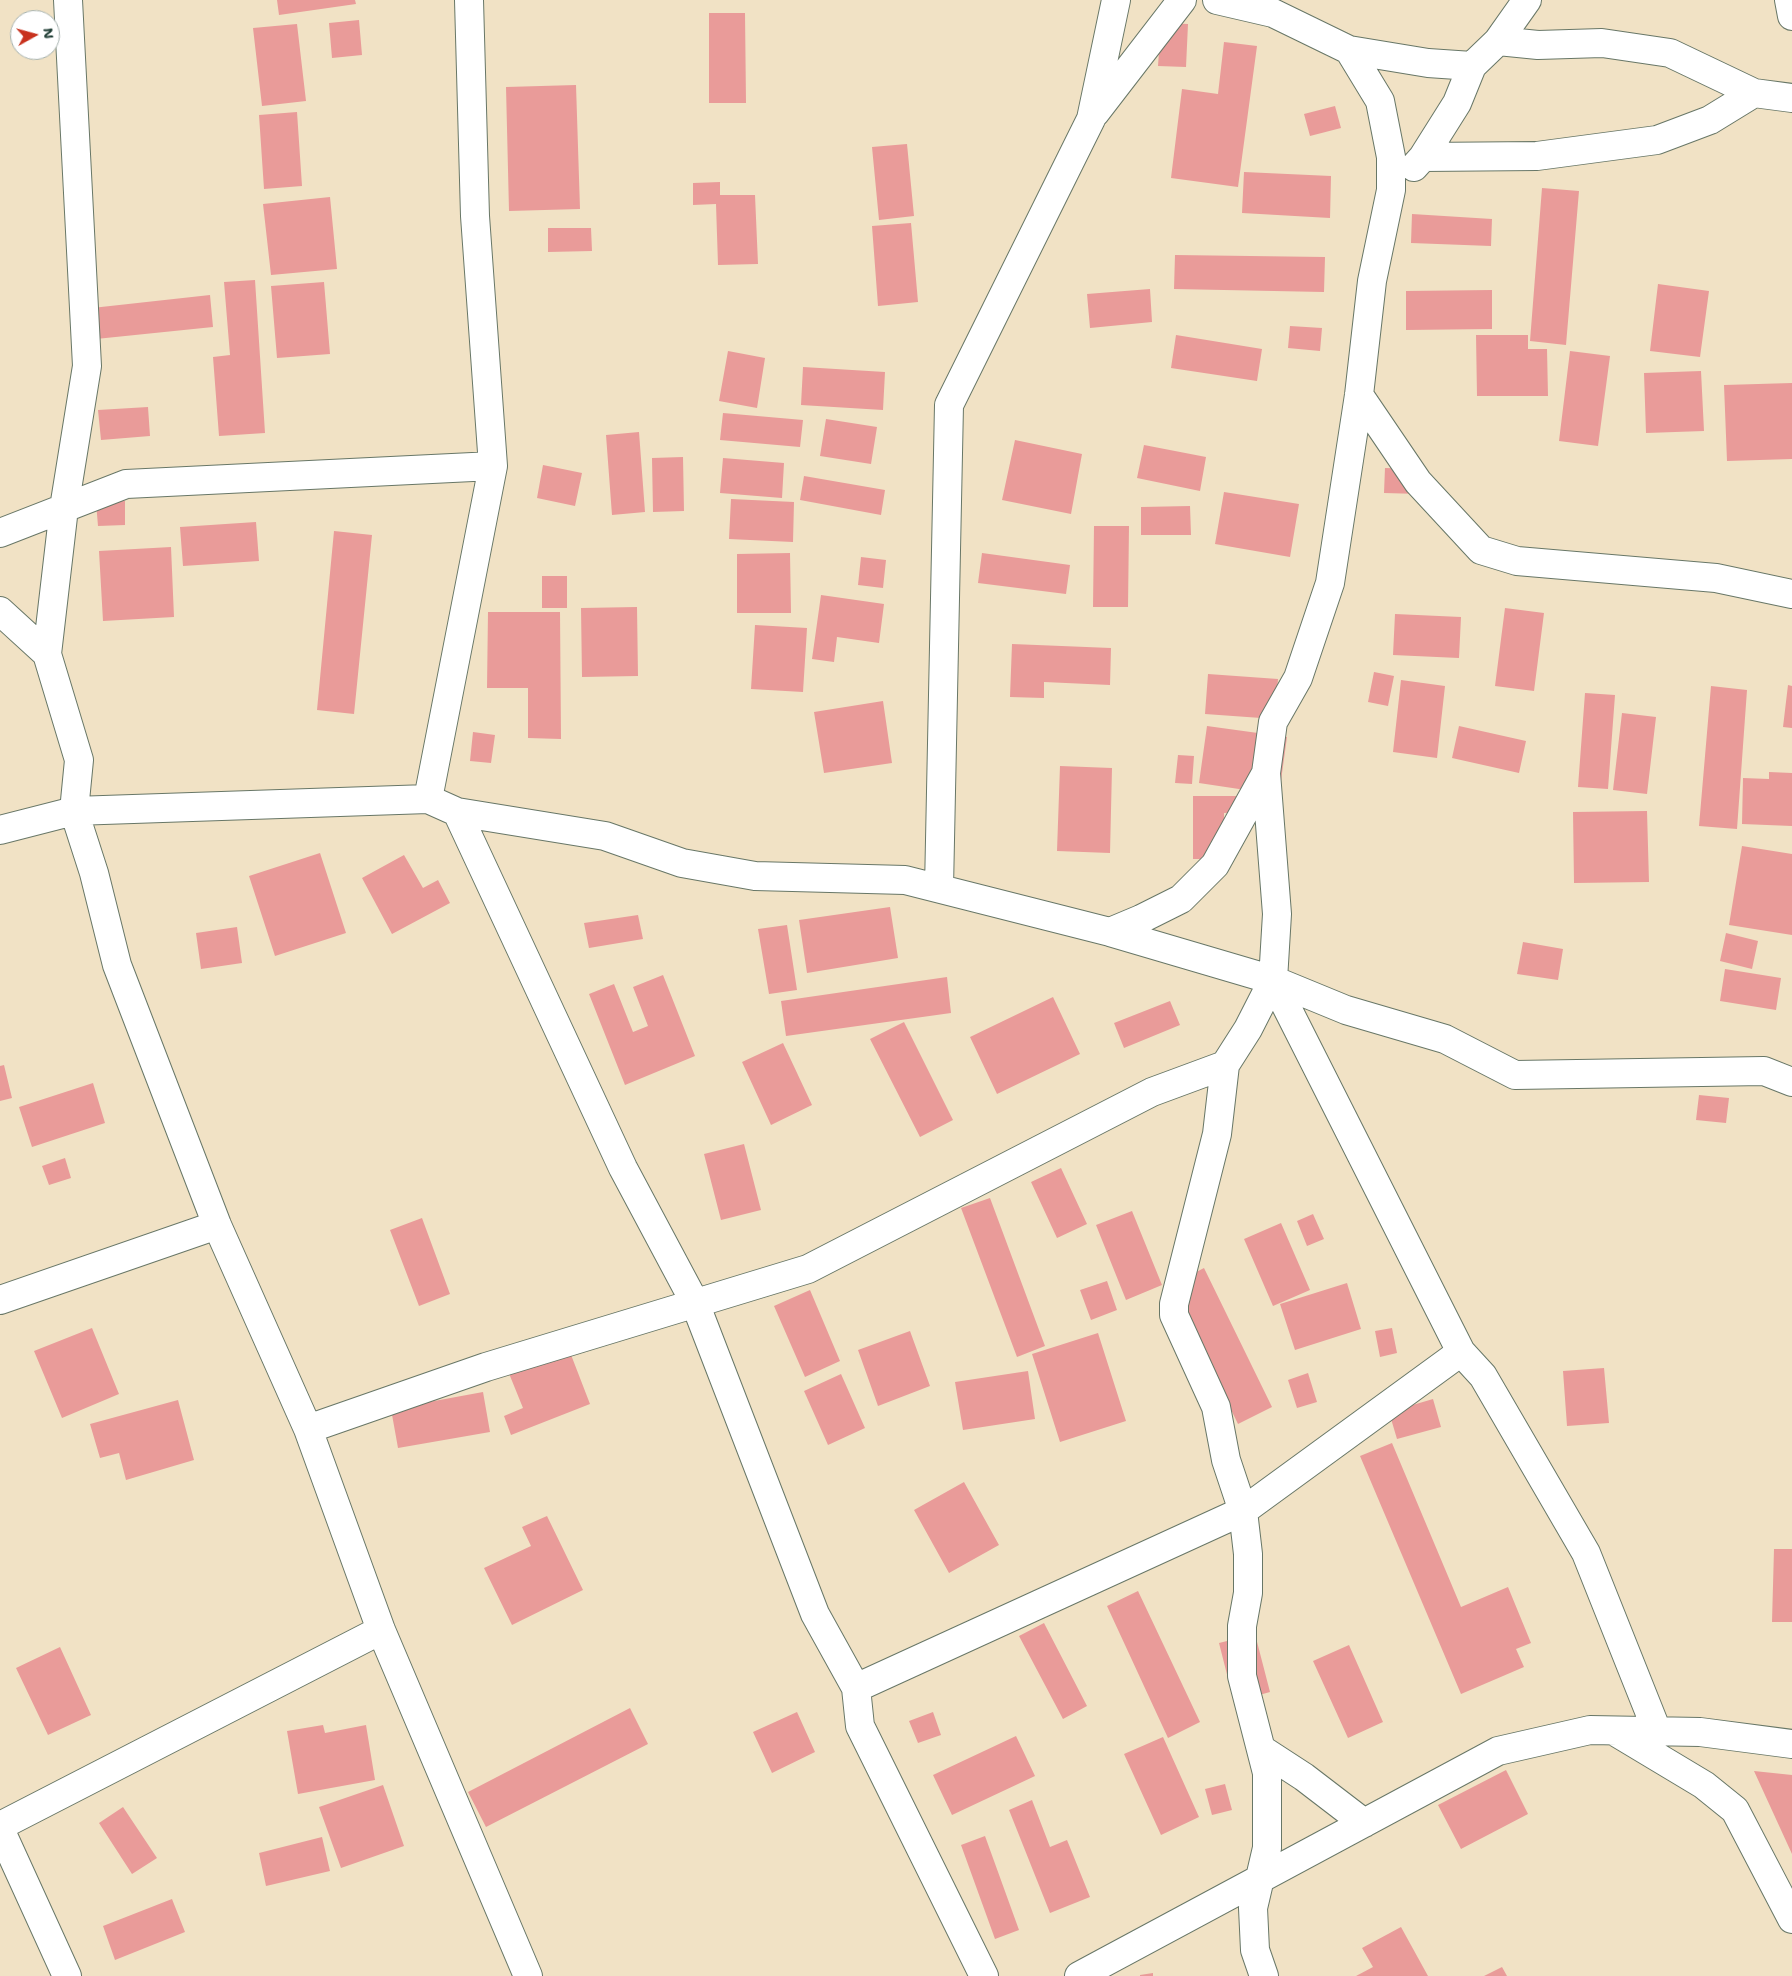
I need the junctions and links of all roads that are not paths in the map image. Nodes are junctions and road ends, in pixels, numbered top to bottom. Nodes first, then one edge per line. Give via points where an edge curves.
1 (68, 0) edge
2 (469, 0) edge
3 (1116, 0) edge
4 (1182, 0) edge
5 (1218, 0) edge
6 (1527, 0) edge
7 (1789, 0) edge
8 (1271, 7) edge
9 (1792, 16) edge
10 (1498, 41) junction
11 (1349, 50) junction
12 (1472, 66) junction
13 (1754, 93) junction
14 (1792, 98) edge
15 (1091, 119) junction
16 (1423, 157) junction
17 (1391, 190) junction
18 (1359, 395) junction
19 (493, 466) junction
20 (64, 508) junction
21 (0, 533) edge
22 (1792, 594) edge
23 (0, 611) edge
24 (46, 654) junction
25 (1266, 773) junction
26 (428, 799) junction
27 (74, 811) junction
28 (456, 812) junction
29 (0, 830) edge
30 (939, 888) junction
31 (1110, 932) junction
32 (1272, 980) junction
33 (1225, 1065) junction
34 (1792, 1082) edge
35 (217, 1225) junction
36 (0, 1300) edge
37 (695, 1303) junction
38 (1461, 1352) junction
39 (308, 1429) junction
40 (1243, 1511) junction
41 (382, 1630) junction
42 (856, 1688) junction
43 (1613, 1731) junction
44 (1657, 1731) junction
45 (1792, 1744) edge
46 (1261, 1749) junction
47 (1364, 1823) junction
48 (0, 1828) edge
49 (1260, 1878) junction
50 (1792, 1919) edge
51 (67, 1976) edge
52 (528, 1976) edge
53 (984, 1976) edge
54 (1079, 1976) edge
55 (1264, 1976) edge

1 - 20 street via 87,366
2 - 19 street via 475,216
3 - 15 street
4 - 15 street
5 - 8 street
6 - 10 street
7 - 9 street
8 - 11 street
10 - 12 street
10 - 13 street via 1538,45 1602,43 1670,53
11 - 12 street via 1428,63
11 - 17 street via 1380,101 1391,157
12 - 16 street via 1457,103
13 - 14 street
13 - 16 street via 1710,120 1657,140 1537,156
15 - 30 street via 949,405
16 - 17 street
17 - 18 street via 1372,281
18 - 22 street via 1418,482 1481,550 1516,561 1716,578
18 - 25 street via 1330,583 1298,678 1273,722
19 - 20 street via 126,484
19 - 26 street
20 - 21 street
20 - 24 street
23 - 24 street
24 - 27 street via 79,760
25 - 31 street via 1215,865 1181,899 1142,920
25 - 32 street via 1277,914
26 - 27 street
26 - 28 street
27 - 29 street
27 - 35 street via 118,965
28 - 30 street via 605,836 682,863 756,876 906,880
28 - 37 street via 623,1168
30 - 31 street
31 - 32 street
32 - 33 street via 1248,1029
32 - 34 street via 1346,1010 1445,1039 1515,1075 1764,1071
32 - 38 street
33 - 37 street via 1152,1092 808,1269
33 - 40 street via 1217,1134 1174,1304 1174,1315 1216,1407 1226,1460
35 - 36 street
35 - 39 street
37 - 39 street via 486,1367
37 - 42 street via 815,1614
38 - 40 street
38 - 44 street via 1483,1376 1586,1552
39 - 41 street
40 - 42 street
40 - 46 street via 1248,1593 1242,1626 1242,1676
41 - 48 street
41 - 52 street
42 - 53 street via 860,1726
43 - 44 street
43 - 47 street via 1590,1730 1498,1751
43 - 50 street via 1704,1785 1735,1810
44 - 45 street via 1700,1732
46 - 47 street
46 - 49 street via 1267,1773 1267,1848
47 - 49 street
48 - 51 street
49 - 54 street
49 - 55 street via 1253,1917 1255,1950

